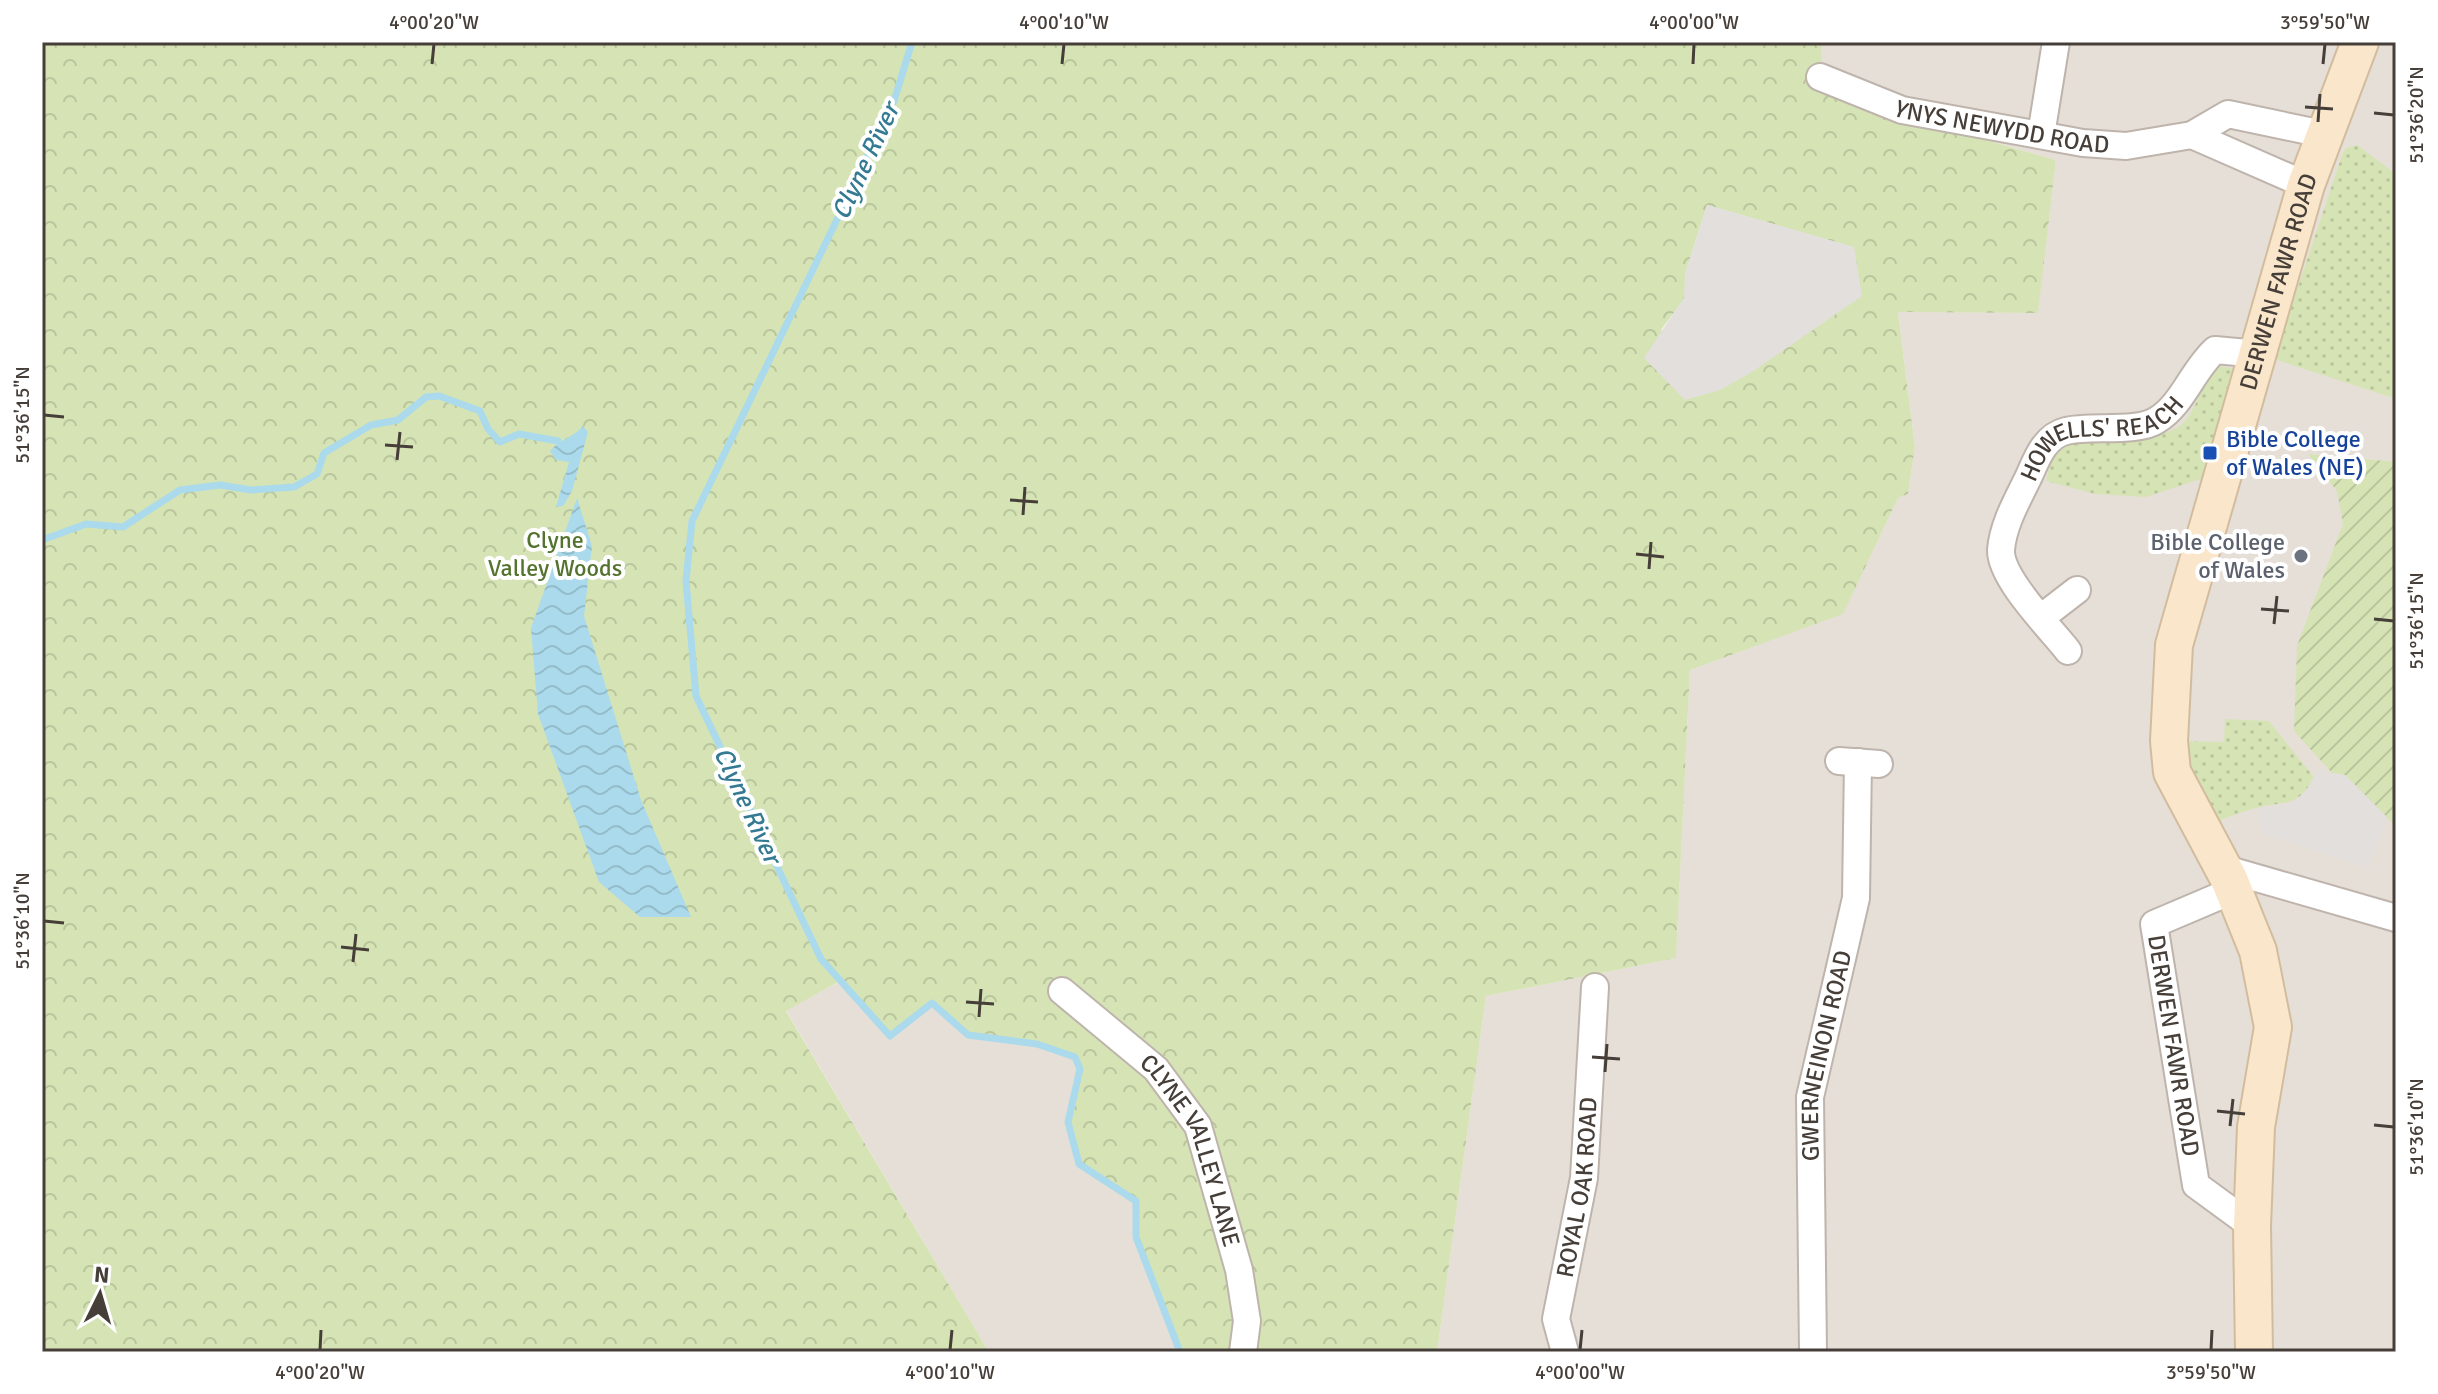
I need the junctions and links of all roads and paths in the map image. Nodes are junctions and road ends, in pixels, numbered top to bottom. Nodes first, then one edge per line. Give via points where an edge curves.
1 (2056, 42) edge
2 (2360, 42) edge
3 (1820, 77) dead end
4 (2323, 134) junction
5 (2041, 135) junction
6 (2192, 135) junction
7 (2306, 185) junction
8 (2259, 354) junction
9 (2077, 590) dead end
10 (2042, 617) junction
11 (2068, 651) dead end
12 (1859, 762) dead end
13 (2228, 879) junction
14 (2396, 918) edge
15 (1595, 987) dead end
16 (1062, 991) dead end
17 (2252, 1226) junction
18 (1243, 1352) edge
19 (1565, 1352) edge
20 (1813, 1352) edge
21 (2254, 1352) edge

1 - 5 street
2 - 4 main road, DERWEN FAWR ROAD
3 - 5 street, YNYS NEWYDD ROAD via 1902,110
4 - 6 street, YNYS NEWYDD ROAD via 2228,114
4 - 7 main road, DERWEN FAWR ROAD
5 - 6 street, YNYS NEWYDD ROAD via 2126,146
6 - 7 street
7 - 8 main road, DERWEN FAWR ROAD
8 - 10 street, HOWELLS' REACH via 2215,350 2199,365 2174,407 2154,423 2066,431 2050,439 2005,529 2001,553 2005,570
8 - 13 main road, DERWEN FAWR ROAD via 2174,645 2172,772
9 - 10 street
10 - 11 street, HOWELLS' REACH
12 - 20 street, GWERNEINON ROAD via 1856,898 1810,1097
13 - 14 street
13 - 17 main road, DERWEN FAWR ROAD via 2258,951 2273,1027 2256,1127
13 - 17 street, DERWEN FAWR ROAD via 2154,924 2196,1185
15 - 19 street, ROYAL OAK ROAD via 1583,1020 1584,1178 1556,1319
16 - 18 street, CLYNE VALLEY LANE via 1156,1069 1198,1126 1239,1270 1247,1321
17 - 21 main road, DERWEN FAWR ROAD

